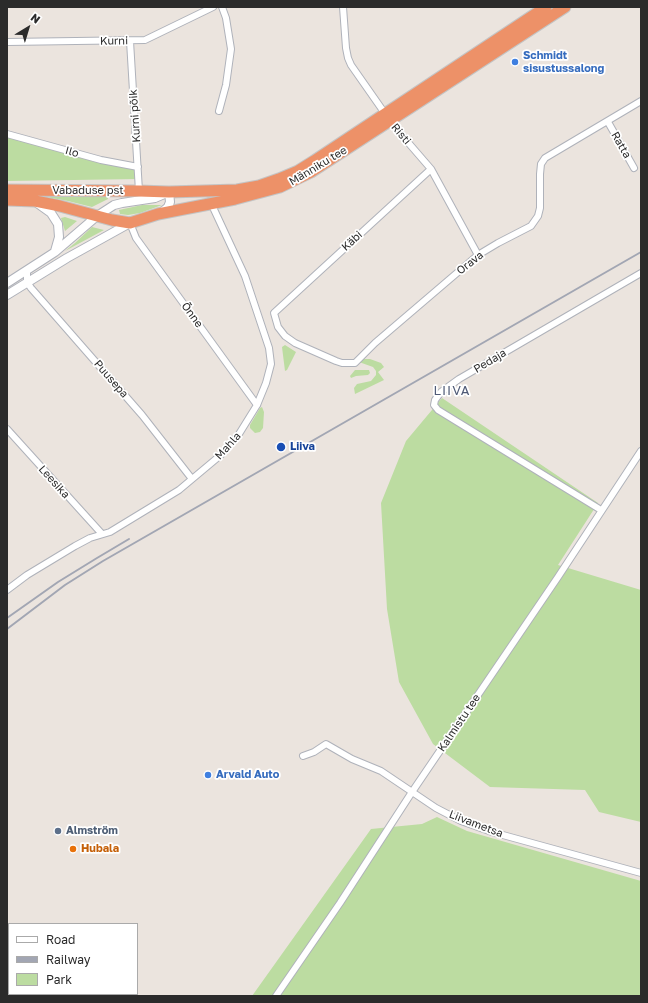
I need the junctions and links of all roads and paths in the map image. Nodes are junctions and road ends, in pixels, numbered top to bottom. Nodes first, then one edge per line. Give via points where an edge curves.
1 (213, 7) edge
2 (222, 7) edge
3 (343, 7) edge
4 (546, 7) edge
5 (565, 7) edge
6 (130, 41) junction
7 (7, 42) edge
8 (641, 101) edge
9 (219, 111) dead end
10 (388, 117) junction
11 (608, 122) junction
12 (7, 134) edge
13 (138, 167) junction
14 (634, 168) dead end
15 (431, 169) junction
16 (7, 190) edge
17 (139, 191) junction
18 (169, 192) junction
19 (7, 200) edge
20 (35, 201) junction
21 (211, 203) junction
22 (158, 214) junction
23 (97, 216) junction
24 (130, 223) junction
25 (55, 252) junction
26 (478, 255) junction
27 (28, 270) junction
28 (641, 273) edge
29 (27, 282) junction
30 (7, 283) edge
31 (7, 295) edge
32 (274, 313) joint
33 (257, 405) junction
34 (7, 429) edge
35 (641, 451) edge
36 (192, 479) junction
37 (601, 510) junction
38 (102, 534) junction
39 (7, 590) edge
40 (303, 756) dead end
41 (412, 792) junction
42 (641, 873) edge
43 (276, 996) edge

1 - 6 street, Kurni via 145,40
2 - 9 street via 230,49 226,85
3 - 10 street, Risti via 348,58
4 - 10 highway, Männiku tee
5 - 10 highway, Männiku tee
6 - 7 street, Kurni
6 - 13 street, Kurni põik
8 - 11 street, Orava
10 - 15 street, Risti
10 - 18 highway, Männiku tee via 314,161 259,186 237,190
10 - 21 highway, Männiku tee via 311,172 259,194
11 - 14 street, Ratta
11 - 26 street, Orava via 545,158 541,164 538,216 531,226
12 - 13 street, Ilo via 101,160
13 - 17 street, Kurni põik
15 - 26 street, Risti
15 - 32 street, Käbi
16 - 17 highway, Vabaduse pst
17 - 18 highway, Vabaduse pst
18 - 22 street via 168,207
18 - 23 street, Männiku tee via 155,198 122,203
19 - 20 highway, Vabaduse pst
20 - 23 highway, Vabaduse pst
20 - 25 street via 51,213 58,224 59,237
21 - 22 highway, Männiku tee
21 - 33 street, Mahla via 245,276 269,348 270,364
22 - 24 highway, Männiku tee
23 - 24 highway, Vabaduse pst
23 - 25 street, Männiku tee
24 - 29 street, Männiku tee
24 - 33 street, Õnne via 136,238
25 - 27 street, Männiku tee
26 - 32 street, Orava via 355,363 336,362 295,343 278,327
27 - 29 street
27 - 30 street, Männiku tee
28 - 37 street, Pedaja via 459,379 440,392 434,405 438,410
29 - 31 street, Männiku tee
29 - 36 street, Puusepa via 142,415
33 - 36 street, Mahla via 230,445
34 - 38 street, Leesika
35 - 37 street, Kalmistu tee
36 - 38 street, Mahla via 150,508 110,532
37 - 41 street, Kalmistu tee
38 - 39 street, Mahla via 75,546
40 - 41 street, Liivametsa via 326,744 352,759 381,771
41 - 42 street, Liivametsa via 461,821 492,832
41 - 43 street, Kalmistu tee

